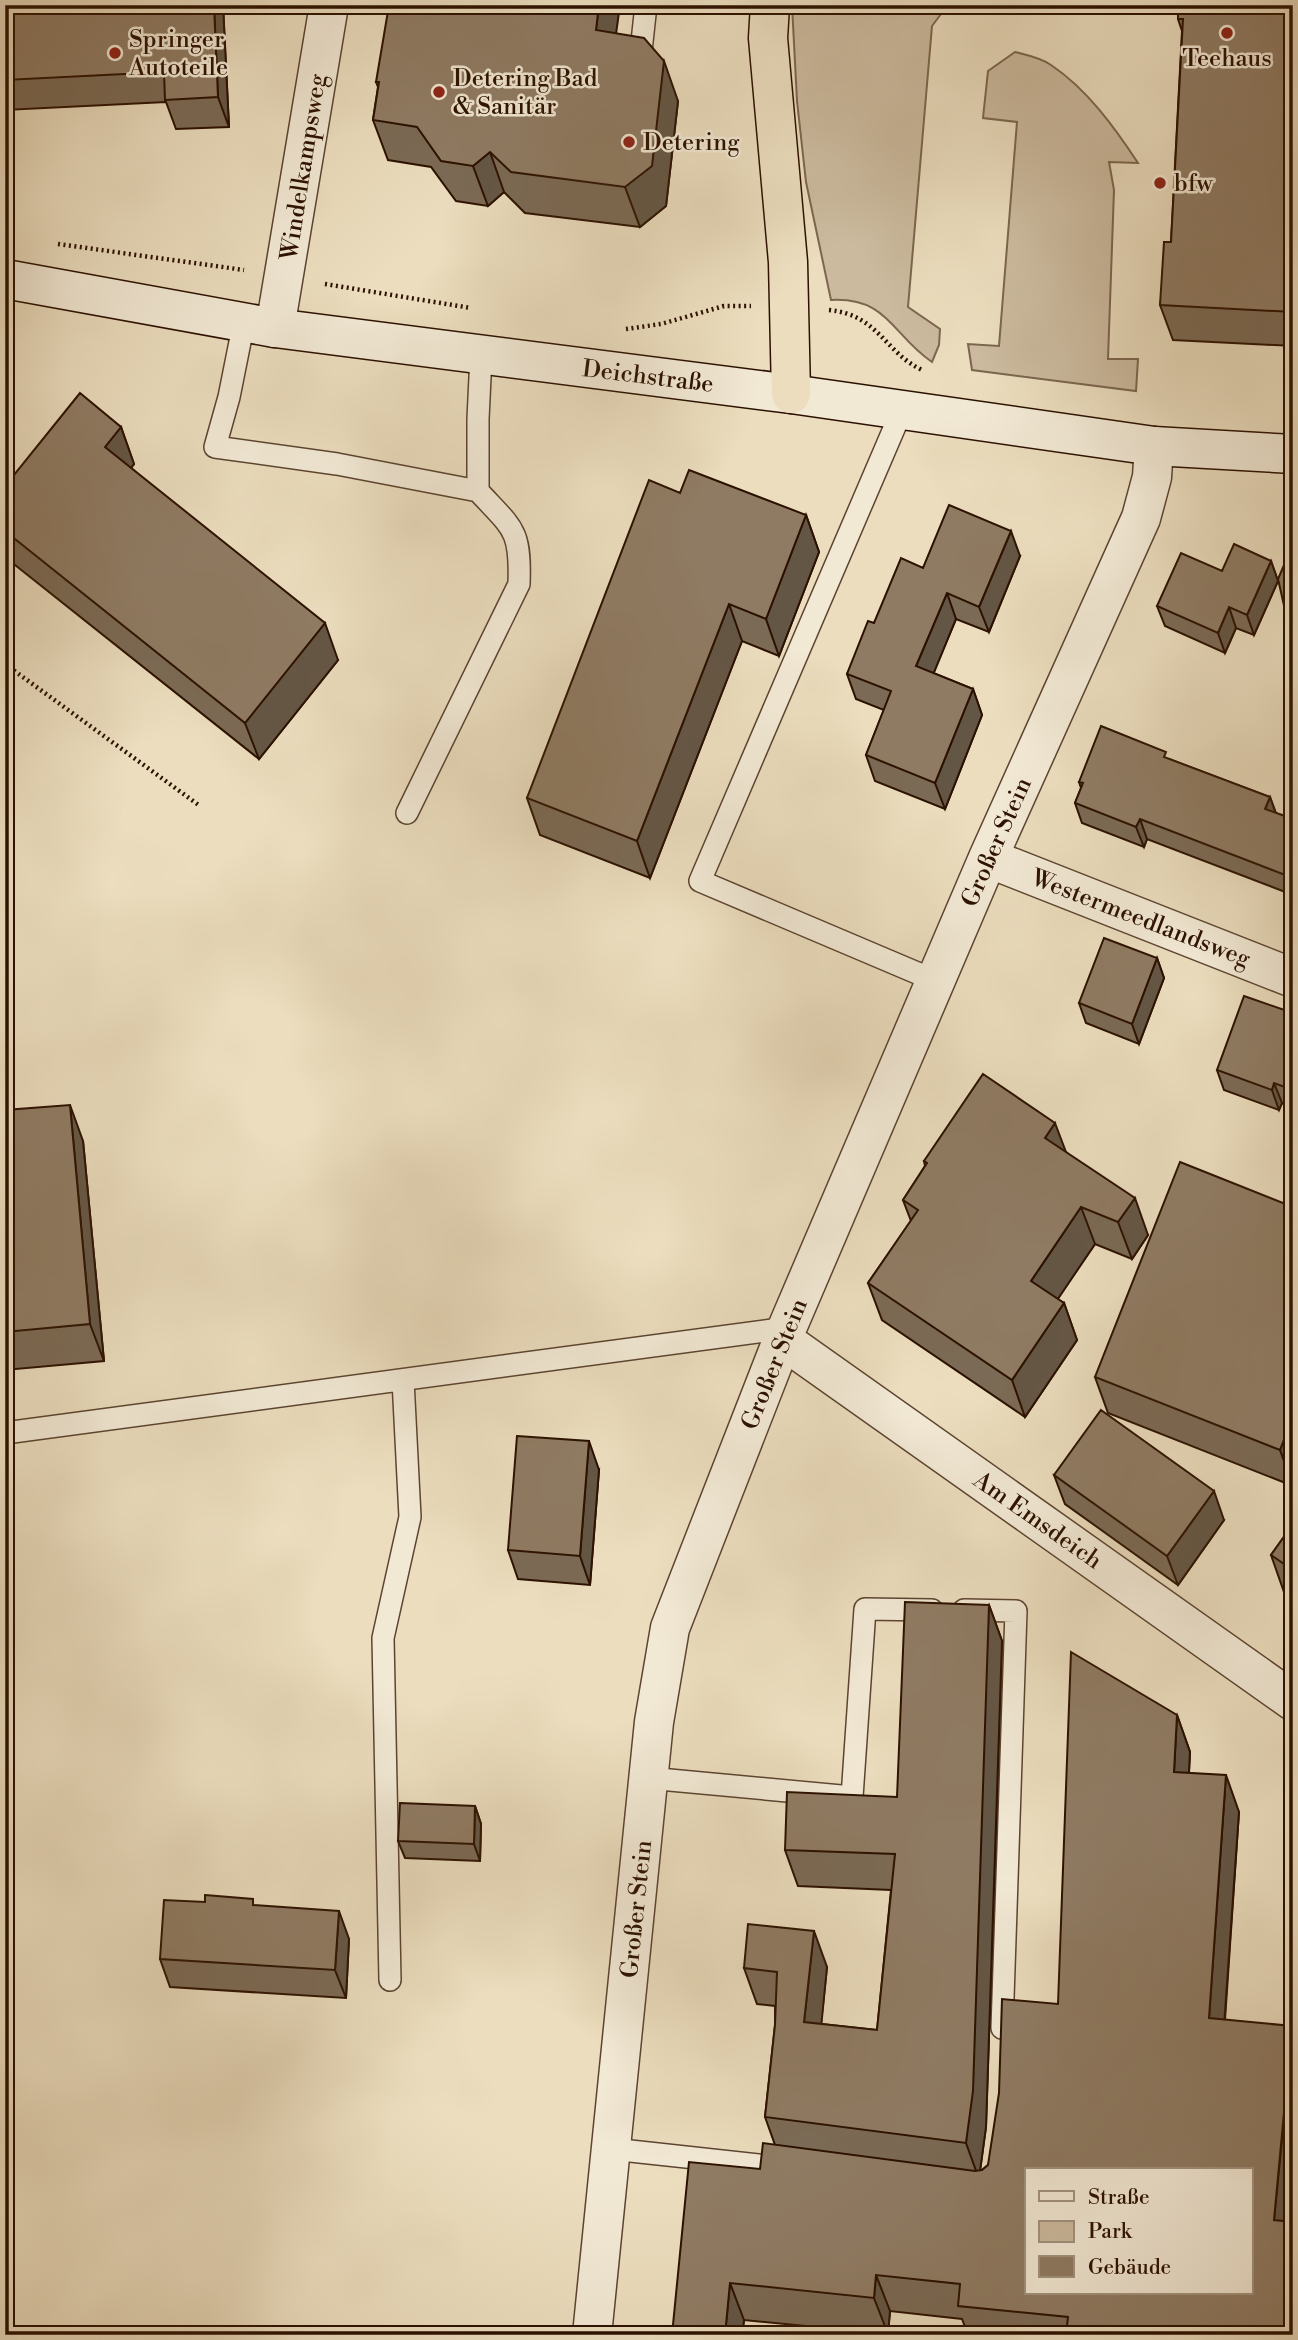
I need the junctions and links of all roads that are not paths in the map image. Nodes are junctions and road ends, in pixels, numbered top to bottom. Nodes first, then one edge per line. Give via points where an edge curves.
1 (329, 5) edge
2 (646, 5) edge
3 (770, 5) edge
4 (641, 51) edge
5 (5, 279) edge
6 (259, 326) junction
7 (481, 356) junction
8 (791, 394) junction
9 (902, 410) junction
10 (1154, 446) junction
11 (1293, 454) edge
12 (478, 491) junction
13 (407, 813) dead end
14 (988, 859) junction
15 (1293, 978) edge
16 (936, 981) junction
17 (785, 1334) junction
18 (403, 1380) junction
19 (5, 1433) edge
20 (1293, 1701) edge
21 (649, 1778) junction
22 (390, 1980) dead end
23 (1001, 2044) edge
24 (612, 2149) junction
25 (814, 2171) edge
26 (592, 2335) edge

1 - 6 street, Windelkampsweg via 285,276
2 - 4 lane
3 - 8 highway via 768,38 790,306
5 - 6 street, Deichstraße
6 - 7 street, Deichstraße
6 - 12 lane via 229,397 215,447
7 - 8 street, Deichstraße
7 - 12 lane
8 - 9 street, Deichstraße
9 - 10 street, Deichstraße
9 - 16 lane via 700,881
10 - 11 street, Deichstraße
10 - 14 street, Großer Stein via 1152,477 1141,518
12 - 13 lane via 515,531 519,584
14 - 15 street, Westermeedlandsweg
14 - 16 street, Großer Stein
16 - 17 street, Großer Stein
17 - 18 lane
17 - 20 street, Am Emsdeich
17 - 21 street, Großer Stein via 670,1629
18 - 19 lane
18 - 22 lane via 410,1517 383,1638
21 - 23 lane via 852,1797 865,1609 1016,1611
21 - 24 street, Großer Stein
24 - 25 lane
24 - 26 street, Großer Stein

